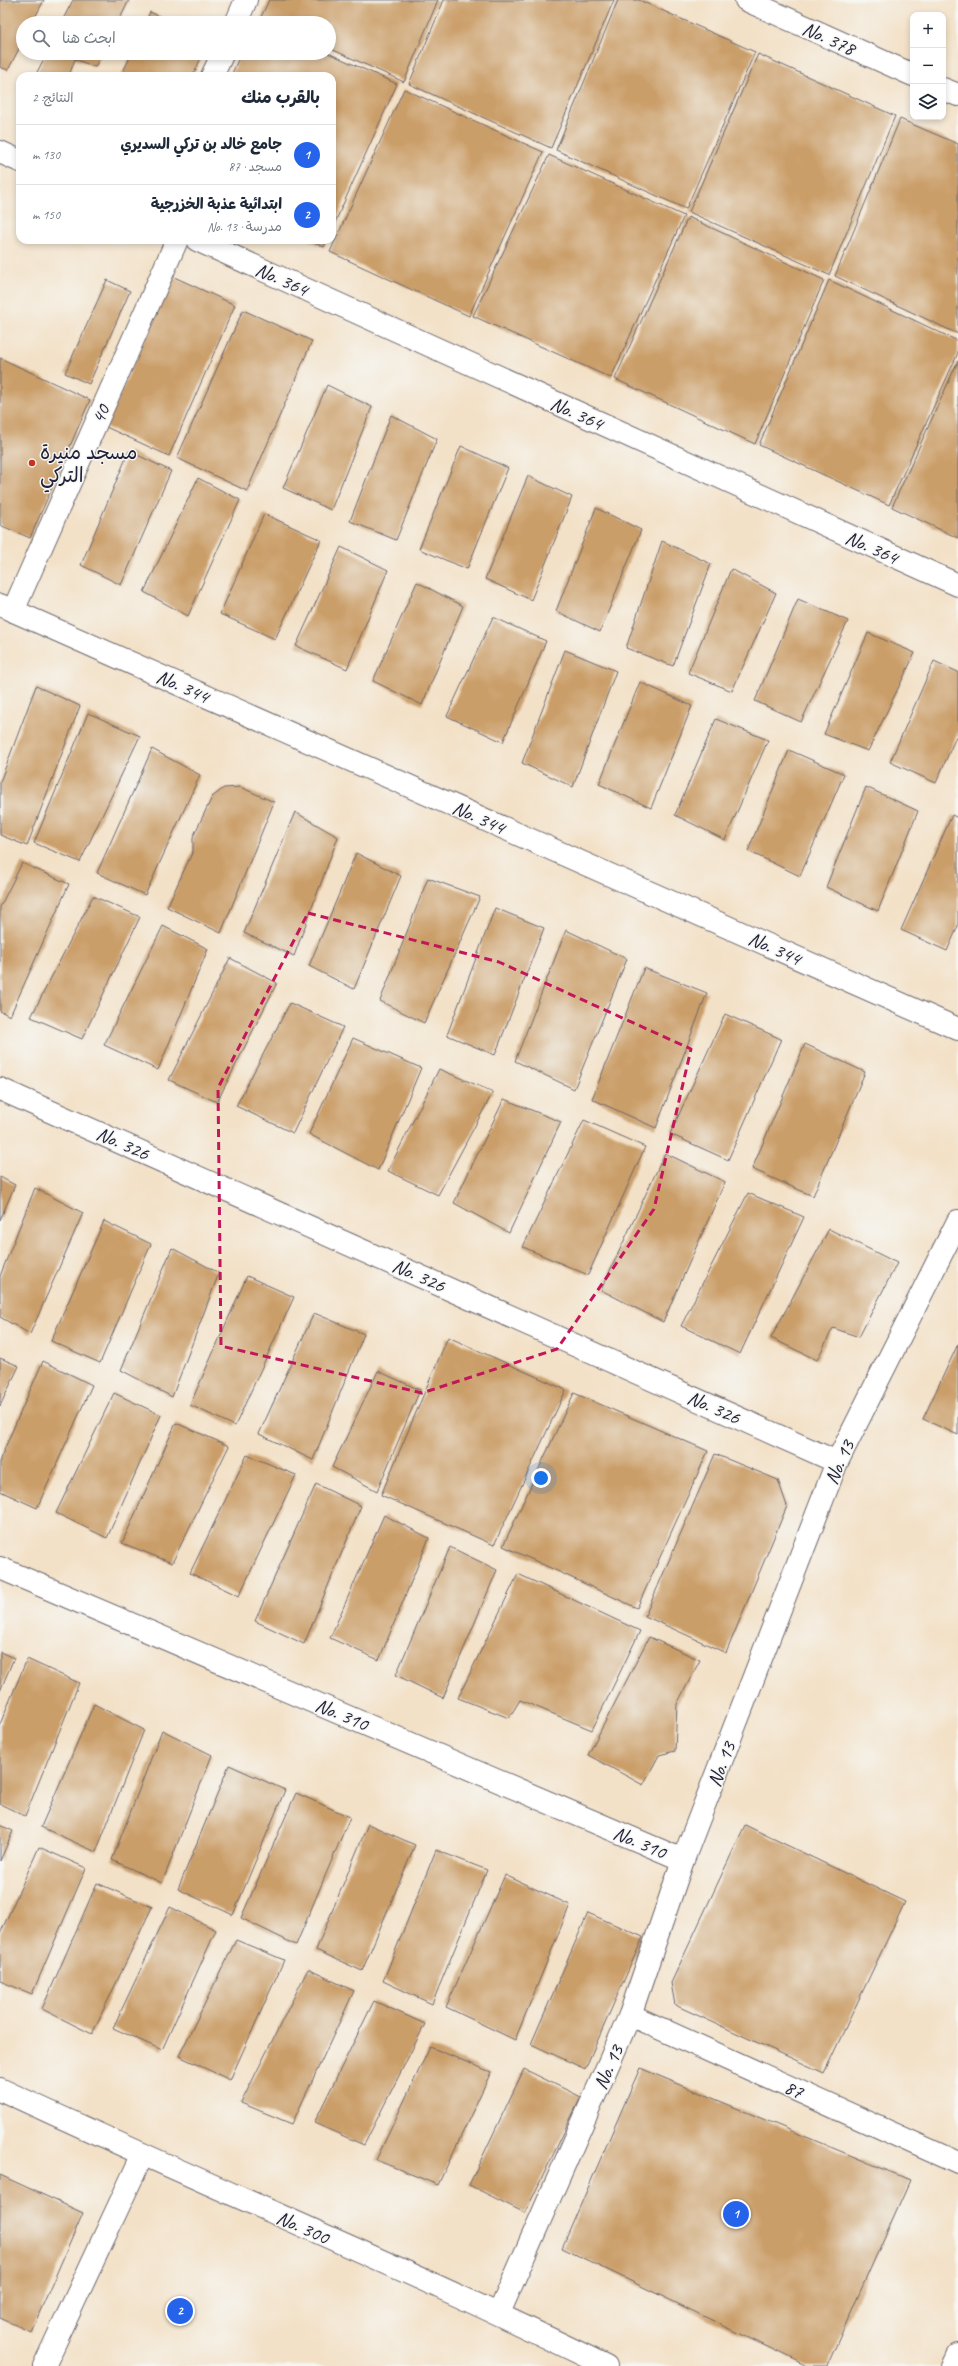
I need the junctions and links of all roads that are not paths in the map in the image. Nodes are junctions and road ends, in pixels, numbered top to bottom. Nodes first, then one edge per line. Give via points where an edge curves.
1 (246, 0) edge
2 (746, 0) edge
3 (239, 16) edge
4 (220, 60) edge
5 (214, 72) edge
6 (910, 74) edge
7 (946, 90) edge
8 (958, 96) edge
9 (175, 244) edge
10 (205, 244) edge
11 (958, 586) edge
12 (7, 608) edge
13 (958, 1029) edge
14 (0, 1089) edge
15 (958, 1221) edge
16 (837, 1462) junction
17 (0, 1568) edge
18 (683, 1860) junction
19 (630, 2016) junction
20 (0, 2089) edge
21 (142, 2156) junction
22 (958, 2163) edge
23 (499, 2313) junction
24 (958, 2355) edge
25 (44, 2366) edge
26 (606, 2366) edge
27 (953, 2366) edge

1 - 3 street
2 - 6 street, No. 378
4 - 5 street
7 - 8 street
9 - 12 street, 40
10 - 11 street, No. 364
12 - 13 street, No. 344
14 - 16 street, No. 326
15 - 16 street, No. 13
16 - 18 street, No. 13
17 - 18 street, No. 310
18 - 19 street, No. 13
19 - 22 street, 87
19 - 23 street, No. 13
20 - 21 street, No. 300
21 - 23 street, No. 300
21 - 25 street
23 - 26 street, No. 300
24 - 27 street

